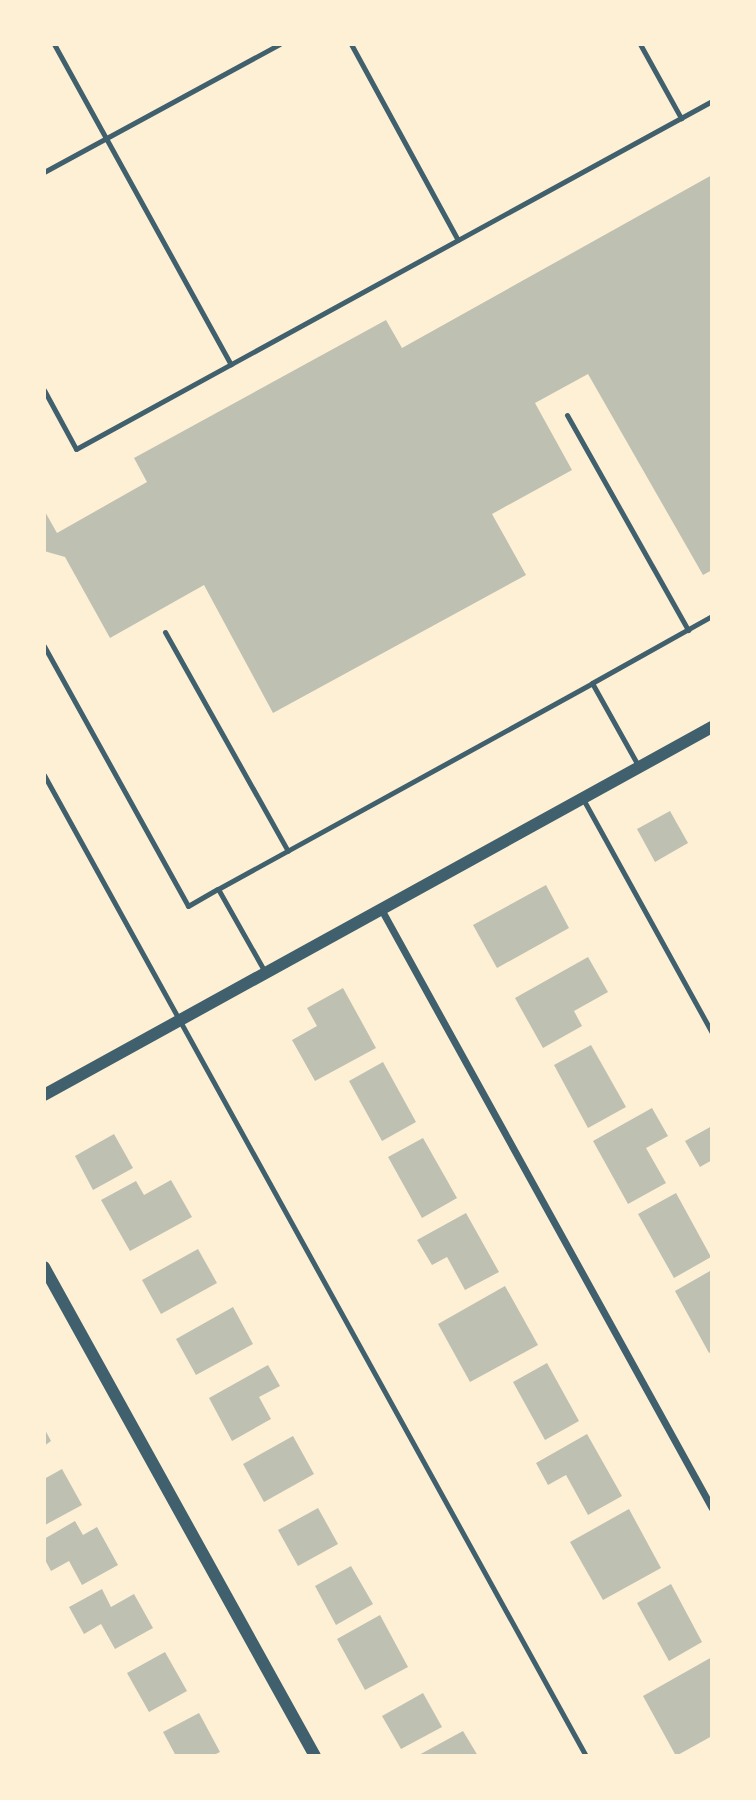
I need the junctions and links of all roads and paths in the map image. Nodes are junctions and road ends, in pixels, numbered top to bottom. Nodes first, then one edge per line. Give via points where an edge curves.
1 (54, 44) edge
2 (280, 44) edge
3 (351, 44) edge
4 (640, 44) edge
5 (712, 101) edge
6 (681, 118) junction
7 (107, 138) junction
8 (44, 172) edge
9 (458, 240) junction
10 (231, 364) junction
11 (44, 390) edge
12 (567, 415) dead end
13 (712, 616) edge
14 (688, 630) junction
15 (165, 632) dead end
16 (44, 646) edge
17 (592, 683) junction
18 (712, 727) edge
19 (639, 768) junction
20 (44, 775) edge
21 (583, 799) junction
22 (288, 851) junction
23 (218, 889) junction
24 (382, 909) junction
25 (265, 973) junction
26 (179, 1021) junction
27 (712, 1033) edge
28 (44, 1094) edge
29 (44, 1267) edge
30 (712, 1508) edge
31 (315, 1756) edge
32 (586, 1756) edge

1 - 7 lane
2 - 7 lane
3 - 9 lane
4 - 6 lane
5 - 6 lane
6 - 9 lane
7 - 8 lane
7 - 10 lane
9 - 10 lane
10 - 11 lane via 76,449
12 - 14 lane
13 - 14 lane
14 - 17 lane
15 - 22 lane
16 - 23 lane via 188,906
17 - 19 lane
17 - 22 lane
18 - 19 street
19 - 21 street
20 - 26 lane
21 - 24 street
21 - 27 lane
22 - 23 lane
23 - 25 lane
24 - 25 street
24 - 30 street
25 - 26 street
26 - 28 street
26 - 32 lane
29 - 31 street

